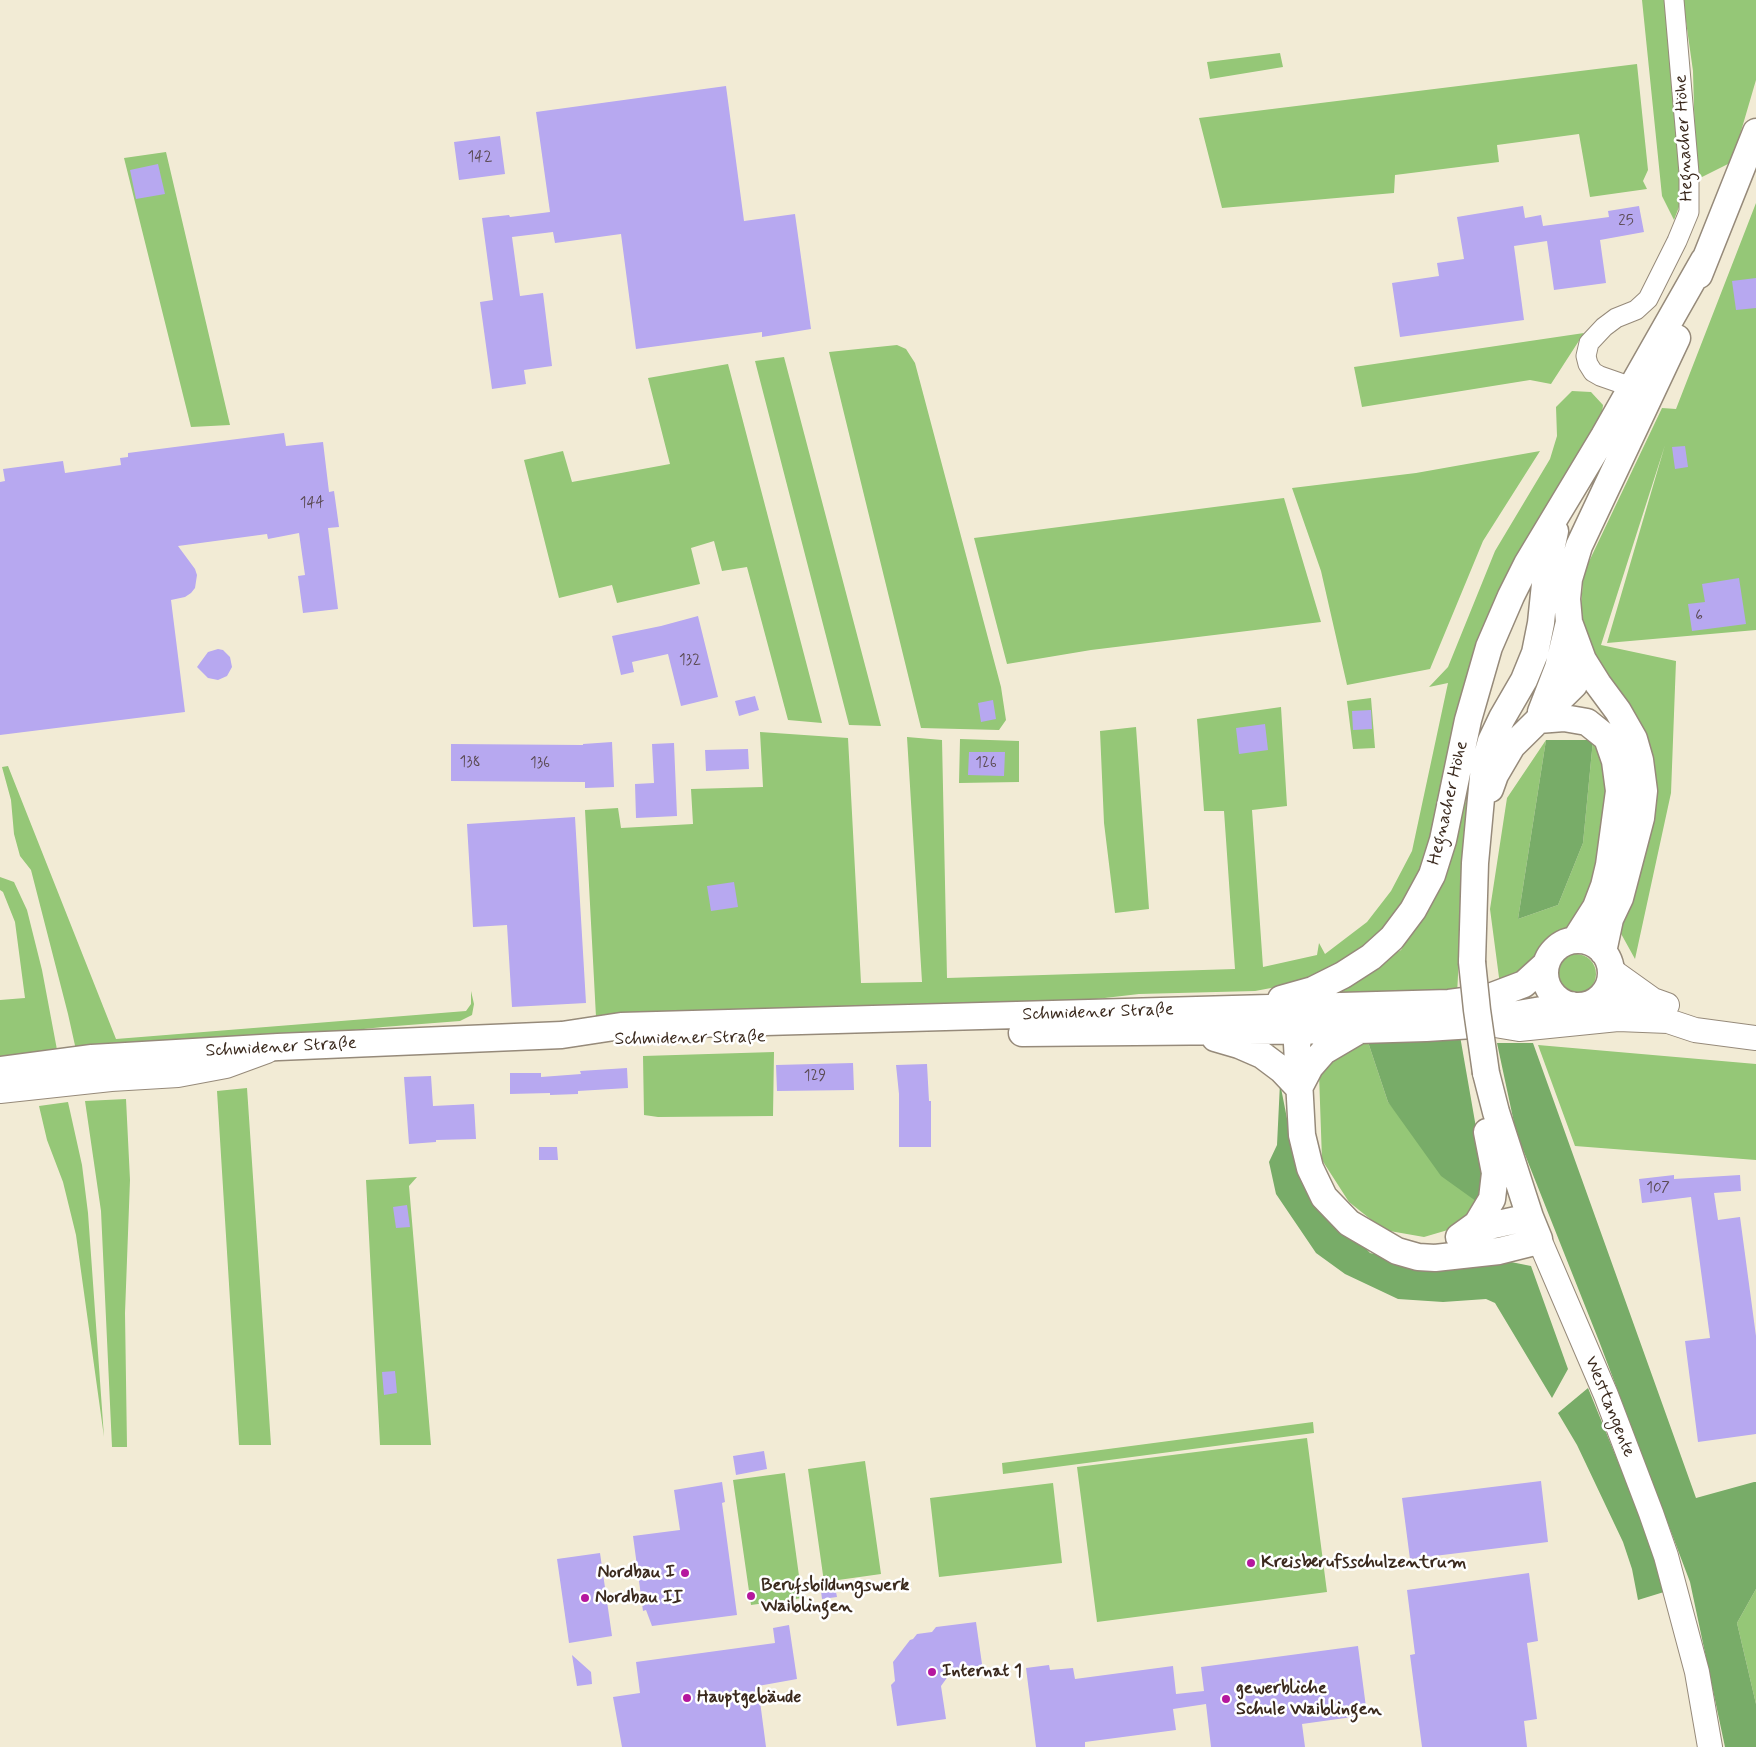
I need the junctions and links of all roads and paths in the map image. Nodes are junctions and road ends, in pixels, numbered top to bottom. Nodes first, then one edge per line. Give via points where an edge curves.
1 (1674, 0) edge
2 (1756, 132) edge
3 (1642, 391) junction
4 (1560, 510) junction
5 (1569, 622) junction
6 (1583, 660) junction
7 (1538, 720) junction
8 (1480, 814) junction
9 (1575, 940) junction
10 (1607, 961) junction
11 (1546, 964) junction
12 (1599, 998) junction
13 (1571, 1005) junction
14 (1320, 1007) junction
15 (1245, 1010) junction
16 (1668, 1021) junction
17 (1489, 1024) junction
18 (1756, 1025) edge
19 (877, 1027) junction
20 (1301, 1030) junction
21 (1359, 1030) junction
22 (1192, 1032) junction
23 (1756, 1038) edge
24 (278, 1047) junction
25 (0, 1070) edge
26 (1487, 1078) junction
27 (1299, 1088) junction
28 (0, 1092) edge
29 (1535, 1228) junction
30 (1459, 1237) junction
31 (1374, 1239) junction
32 (1710, 1747) edge

1 - 3 street, Hegnacher Höhe via 1690,173 1689,212 1648,299 1636,310 1604,327 1589,343 1586,356 1593,372
2 - 3 main road, Hegnacher Höhe via 1704,260
3 - 4 main road, Hegnacher Höhe
3 - 5 main road, Hegnacher Höhe via 1579,546 1569,579
4 - 8 main road, Hegnacher Höhe via 1546,574 1535,653 1491,741 1484,766
4 - 15 main road, Hegnacher Höhe via 1527,564 1489,647 1468,720 1443,840 1432,875 1413,910 1392,938 1371,957 1343,975 1312,990
5 - 6 main road, Hegnacher Höhe
5 - 7 main road, Hegnacher Höhe via 1558,668
6 - 7 main road, Hegnacher Höhe via 1574,685
6 - 10 main road, Hegnacher Höhe via 1634,739 1644,791 1641,818 1620,898 1610,919
7 - 8 main road, Hegnacher Höhe via 1512,746 1495,775
7 - 9 main road via 1564,718 1587,722 1607,738 1615,761 1619,791 1609,865 1596,907
8 - 26 main road, Hegnacher Höhe, bridge via 1472,962
9 - 10 main road via 1586,940 1595,945
9 - 11 main road via 1557,947
10 - 12 main road via 1608,985
10 - 18 street via 1653,1000 1677,1009
11 - 13 main road via 1547,985 1557,998
11 - 14 main road, Schmidener Straße via 1524,984 1487,998 1422,1005
12 - 13 main road via 1581,1006
12 - 16 street, Schmidener Straße via 1628,1003
13 - 17 main road, Schmidener Straße via 1512,1015
14 - 15 main road, Schmidener Straße
14 - 20 main road
15 - 19 main road, Schmidener Straße
16 - 17 street, Schmidener Straße via 1618,1019 1520,1029
16 - 23 street, Schmidener Straße via 1695,1030
17 - 21 main road, Schmidener Straße
19 - 22 main road, Schmidener Straße
19 - 24 main road, Schmidener Straße via 622,1026 562,1036
20 - 21 main road, Schmidener Straße
20 - 22 main road, Schmidener Straße
20 - 27 main road via 1297,1044
21 - 27 main road via 1324,1050
22 - 27 main road, Schmidener Straße via 1239,1045 1262,1056
24 - 25 main road, Schmidener Straße via 92,1058
24 - 28 street via 226,1066 178,1075
26 - 29 main road, Westtangente
26 - 30 main road via 1484,1118 1495,1173 1492,1198 1477,1224
27 - 31 main road via 1302,1135 1310,1168 1324,1197 1349,1223
29 - 30 main road via 1489,1226
29 - 31 main road via 1531,1243 1499,1251 1435,1258 1397,1251
29 - 32 street, Westtangente via 1606,1395 1663,1547 1697,1672
30 - 31 main road via 1427,1245 1404,1245

